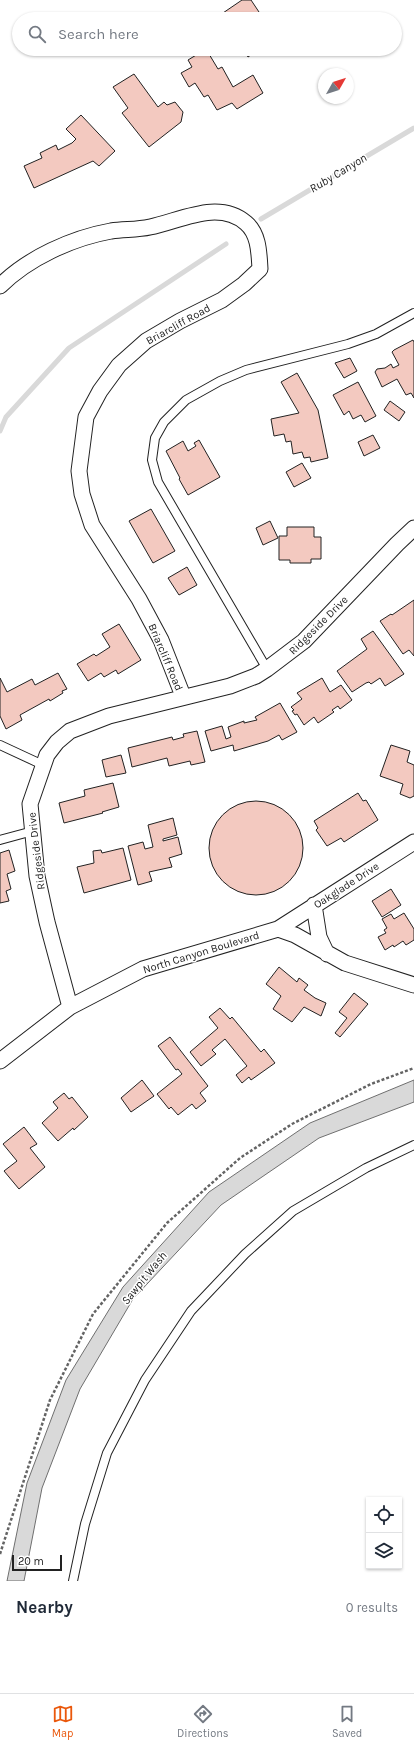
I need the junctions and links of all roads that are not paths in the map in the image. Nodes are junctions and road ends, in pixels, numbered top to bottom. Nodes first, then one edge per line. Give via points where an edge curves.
1 (0, 286) edge
2 (414, 313) edge
3 (414, 528) edge
4 (267, 669) junction
5 (183, 696) junction
6 (0, 745) edge
7 (43, 765) junction
8 (33, 831) junction
9 (0, 840) edge
10 (414, 842) edge
11 (314, 905) junction
12 (278, 928) junction
13 (327, 954) junction
14 (414, 986) edge
15 (70, 1007) junction
16 (0, 1061) edge
17 (414, 1145) edge
18 (73, 1581) edge

1 - 5 street, Briarcliff Road via 28,265 63,245 110,231 150,227 190,216 220,212 247,223 255,234 260,268 222,300 180,320 146,341 120,365 100,391 86,417 79,472 82,494 92,525 139,599 161,640
2 - 4 lane via 376,334 348,344 246,370 220,381 186,400 164,422 155,438 152,460 158,482
3 - 4 street, Ridgeside Drive via 304,641
4 - 5 street, Ridgeside Drive via 230,686
5 - 7 street, Ridgeside Drive via 109,716 70,731 57,742
6 - 7 lane
7 - 8 street, Ridgeside Drive via 30,804
8 - 9 lane
8 - 15 street, Ridgeside Drive via 37,876
10 - 11 street, Oakglade Drive
11 - 12 street, Oakglade Drive
11 - 13 street via 318,937
12 - 13 street
12 - 15 street, North Canyon Boulevard via 143,969
13 - 14 street via 345,963
15 - 16 street, North Canyon Boulevard
17 - 18 lane via 366,1168 293,1211 245,1254 191,1312 145,1380 107,1453 85,1524

